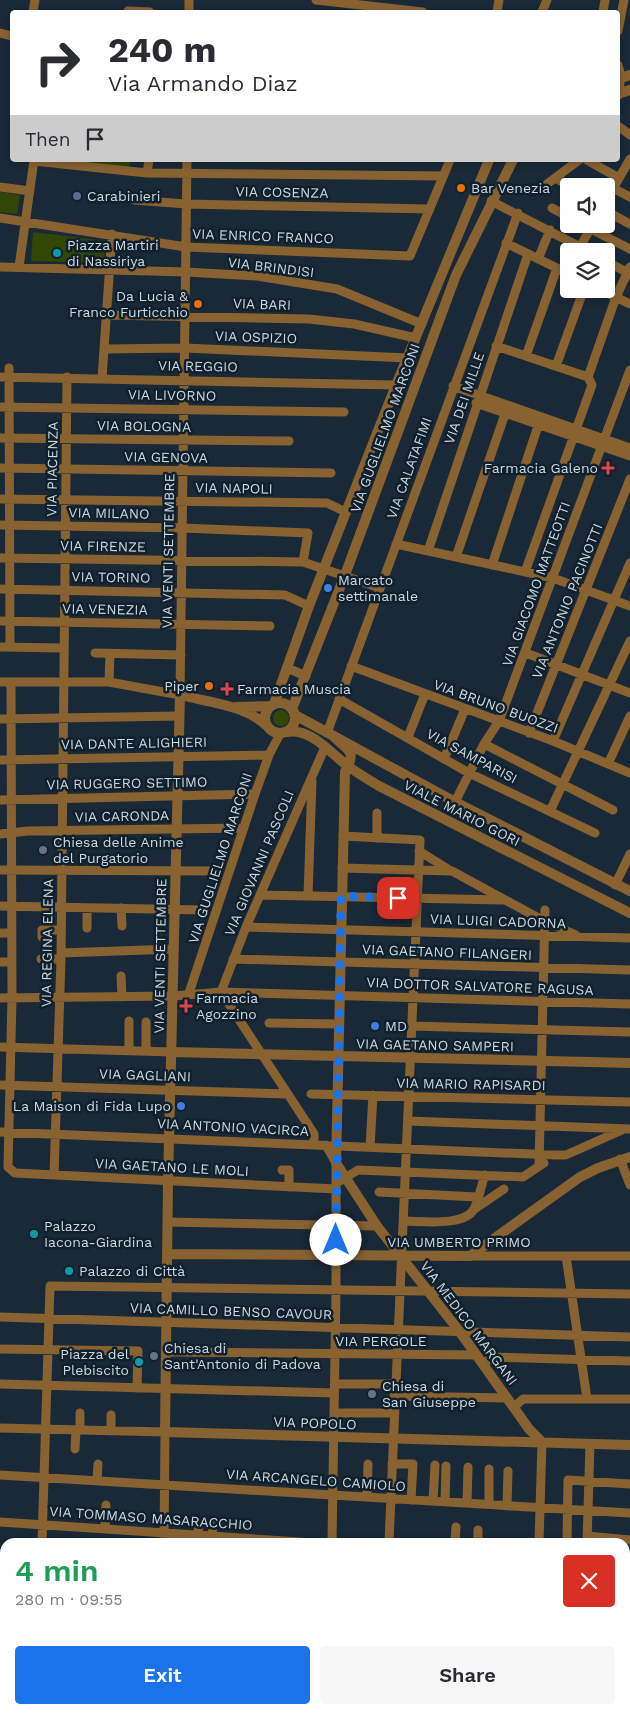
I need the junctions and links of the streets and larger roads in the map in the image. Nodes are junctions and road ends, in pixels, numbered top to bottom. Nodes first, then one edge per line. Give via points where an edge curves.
1 (316, 0) edge
2 (626, 5) edge
3 (382, 7) edge
4 (407, 10) edge
5 (620, 24) edge
6 (630, 161) edge
7 (36, 162) edge
8 (45, 162) edge
9 (149, 162) edge
10 (187, 162) edge
11 (449, 162) edge
12 (488, 162) edge
13 (511, 162) edge
14 (577, 162) edge
15 (591, 162) edge
16 (147, 173) junction
17 (187, 173) junction
18 (443, 176) junction
19 (555, 178) junction
20 (619, 178) junction
21 (560, 181) edge
22 (547, 184) dead end
23 (615, 186) edge
24 (0, 187) edge
25 (615, 189) edge
26 (30, 191) junction
27 (630, 197) edge
28 (134, 200) dead end
29 (491, 201) junction
30 (186, 204) junction
31 (552, 208) dead end
32 (430, 209) junction
33 (560, 212) edge
34 (518, 214) junction
35 (615, 216) edge
36 (0, 218) edge
37 (26, 221) junction
38 (630, 224) edge
39 (550, 230) junction
40 (604, 233) edge
41 (113, 234) junction
42 (506, 243) junction
43 (573, 243) edge
44 (186, 247) junction
45 (630, 249) edge
46 (528, 254) junction
47 (538, 259) junction
48 (615, 265) edge
49 (0, 267) edge
50 (19, 268) junction
51 (557, 268) junction
52 (560, 270) edge
53 (186, 272) junction
54 (629, 272) edge
55 (109, 273) junction
56 (616, 297) junction
57 (581, 298) edge
58 (630, 304) edge
59 (106, 314) junction
60 (185, 316) junction
61 (422, 324) junction
62 (416, 338) junction
63 (496, 346) junction
64 (185, 348) junction
65 (104, 349) junction
66 (526, 356) junction
67 (407, 358) junction
68 (556, 366) junction
69 (630, 370) edge
70 (6, 374) edge
71 (588, 377) junction
72 (66, 378) junction
73 (102, 378) junction
74 (184, 379) junction
75 (396, 384) junction
76 (453, 386) junction
77 (477, 400) junction
78 (5, 407) edge
79 (66, 407) junction
80 (184, 409) junction
81 (506, 410) junction
82 (344, 412) dead end
83 (540, 421) junction
84 (574, 433) junction
85 (5, 438) edge
86 (66, 438) junction
87 (183, 440) junction
88 (288, 441) dead end
89 (603, 443) junction
90 (630, 448) edge
91 (630, 456) edge
92 (0, 468) edge
93 (10, 468) junction
94 (66, 469) junction
95 (183, 471) junction
96 (331, 473) dead end
97 (630, 479) edge
98 (0, 499) edge
99 (10, 499) junction
100 (65, 500) junction
101 (183, 501) junction
102 (346, 512) junction
103 (0, 525) edge
104 (10, 525) junction
105 (65, 526) junction
106 (182, 528) junction
107 (396, 544) junction
108 (428, 551) junction
109 (456, 557) junction
110 (0, 558) edge
111 (10, 558) junction
112 (64, 559) junction
113 (182, 561) junction
114 (303, 562) junction
115 (630, 563) edge
116 (492, 565) junction
117 (325, 568) junction
118 (525, 572) junction
119 (345, 575) junction
120 (554, 578) junction
121 (380, 588) junction
122 (586, 588) junction
123 (0, 589) edge
124 (10, 589) junction
125 (64, 590) junction
126 (181, 593) junction
127 (614, 599) junction
128 (309, 606) junction
129 (630, 606) edge
130 (0, 621) edge
131 (10, 621) junction
132 (64, 622) junction
133 (181, 624) junction
134 (270, 626) dead end
135 (630, 641) edge
136 (0, 648) edge
137 (10, 648) junction
138 (64, 648) junction
139 (95, 654) dead end
140 (110, 654) junction
141 (181, 654) junction
142 (526, 654) junction
143 (556, 664) junction
144 (352, 666) junction
145 (287, 668) junction
146 (582, 674) junction
147 (306, 676) junction
148 (63, 681) junction
149 (0, 682) edge
150 (11, 682) junction
151 (109, 682) junction
152 (610, 685) junction
153 (630, 693) edge
154 (425, 694) junction
155 (180, 695) junction
156 (339, 699) junction
157 (272, 705) junction
158 (230, 707) junction
159 (465, 709) junction
160 (293, 712) junction
161 (178, 716) junction
162 (630, 716) edge
163 (63, 718) junction
164 (0, 719) edge
165 (11, 719) junction
166 (500, 721) junction
167 (266, 725) junction
168 (529, 732) junction
169 (284, 733) junction
170 (330, 734) junction
171 (408, 737) junction
172 (553, 741) junction
173 (484, 744) junction
174 (325, 747) junction
175 (579, 752) junction
176 (269, 755) junction
177 (178, 756) junction
178 (444, 758) junction
179 (62, 759) junction
180 (0, 760) edge
181 (11, 760) junction
182 (608, 764) junction
183 (348, 766) junction
184 (469, 772) junction
185 (630, 773) edge
186 (312, 774) junction
187 (563, 785) junction
188 (255, 794) junction
189 (177, 796) junction
190 (63, 798) junction
191 (0, 800) edge
192 (12, 800) junction
193 (455, 802) junction
194 (613, 810) dead end
195 (550, 811) junction
196 (377, 813) dead end
197 (176, 828) junction
198 (244, 828) junction
199 (62, 831) junction
200 (11, 833) junction
201 (595, 833) dead end
202 (0, 834) edge
203 (343, 836) junction
204 (377, 838) junction
205 (419, 851) junction
206 (630, 854) edge
207 (342, 868) junction
208 (0, 870) edge
209 (11, 870) junction
210 (62, 870) junction
211 (419, 870) junction
212 (176, 871) junction
213 (452, 871) junction
214 (214, 872) dead end
215 (615, 884) junction
216 (630, 891) edge
217 (260, 894) junction
218 (308, 896) junction
219 (341, 896) junction
220 (418, 898) junction
221 (506, 900) junction
222 (0, 906) edge
223 (11, 906) junction
224 (62, 908) junction
225 (87, 908) junction
226 (121, 908) junction
227 (175, 908) junction
228 (202, 910) dead end
229 (545, 910) dead end
230 (630, 913) edge
231 (544, 921) junction
232 (122, 926) dead end
233 (246, 927) junction
234 (87, 928) dead end
235 (61, 930) junction
236 (341, 930) junction
237 (416, 932) junction
238 (1, 933) edge
239 (12, 933) junction
240 (544, 936) junction
241 (42, 937) dead end
242 (581, 937) junction
243 (630, 938) edge
244 (174, 949) junction
245 (61, 956) junction
246 (41, 959) dead end
247 (232, 959) junction
248 (0, 962) edge
249 (12, 962) junction
250 (340, 962) junction
251 (415, 964) junction
252 (543, 968) junction
253 (630, 970) edge
254 (121, 976) dead end
255 (221, 992) junction
256 (189, 993) junction
257 (339, 995) junction
258 (173, 996) junction
259 (122, 997) junction
260 (414, 997) junction
261 (0, 998) edge
262 (12, 998) junction
263 (60, 998) junction
264 (543, 1001) junction
265 (630, 1004) edge
266 (129, 1021) dead end
267 (146, 1022) dead end
268 (269, 1023) dead end
269 (339, 1024) junction
270 (412, 1026) junction
271 (542, 1030) junction
272 (630, 1032) edge
273 (0, 1047) edge
274 (12, 1047) junction
275 (58, 1048) junction
276 (129, 1050) junction
277 (146, 1051) junction
278 (172, 1052) junction
279 (262, 1055) junction
280 (338, 1057) junction
281 (411, 1058) junction
282 (541, 1061) junction
283 (630, 1063) edge
284 (0, 1085) edge
285 (12, 1086) junction
286 (57, 1086) junction
287 (171, 1089) junction
288 (288, 1094) junction
289 (311, 1094) dead end
290 (338, 1095) junction
291 (373, 1095) junction
292 (409, 1097) junction
293 (540, 1099) junction
294 (630, 1102) edge
295 (408, 1121) junction
296 (540, 1127) junction
297 (626, 1130) edge
298 (0, 1132) edge
299 (10, 1132) junction
300 (55, 1134) junction
301 (169, 1138) junction
302 (314, 1145) junction
303 (331, 1146) junction
304 (370, 1147) junction
305 (407, 1149) junction
306 (539, 1155) junction
307 (555, 1156) junction
308 (625, 1158) edge
309 (336, 1163) junction
310 (539, 1166) junction
311 (4, 1167) edge
312 (282, 1170) dead end
313 (406, 1172) junction
314 (54, 1175) junction
315 (485, 1175) junction
316 (345, 1177) junction
317 (168, 1181) junction
318 (630, 1185) edge
319 (336, 1186) junction
320 (289, 1187) junction
321 (504, 1189) dead end
322 (379, 1192) dead end
323 (405, 1193) junction
324 (477, 1197) junction
325 (473, 1210) junction
326 (404, 1221) junction
327 (168, 1222) junction
328 (336, 1225) junction
329 (377, 1226) junction
330 (167, 1254) junction
331 (336, 1256) junction
332 (402, 1256) junction
333 (470, 1256) junction
334 (566, 1256) junction
335 (630, 1256) edge
336 (168, 1289) junction
337 (336, 1290) junction
338 (400, 1290) junction
339 (427, 1291) junction
340 (571, 1294) junction
341 (630, 1294) edge
342 (0, 1317) edge
343 (49, 1318) junction
344 (167, 1322) junction
345 (335, 1329) junction
346 (398, 1331) junction
347 (460, 1332) junction
348 (578, 1336) junction
349 (630, 1338) edge
350 (0, 1349) edge
351 (48, 1349) junction
352 (166, 1352) junction
353 (335, 1354) junction
354 (396, 1354) junction
355 (476, 1355) junction
356 (582, 1360) junction
357 (630, 1361) edge
358 (483, 1364) junction
359 (0, 1384) edge
360 (394, 1384) junction
361 (47, 1386) junction
362 (137, 1388) junction
363 (166, 1389) junction
364 (334, 1389) junction
365 (394, 1396) junction
366 (587, 1399) junction
367 (630, 1399) edge
368 (510, 1403) junction
369 (334, 1412) junction
370 (80, 1413) dead end
371 (394, 1414) junction
372 (112, 1415) dead end
373 (0, 1428) edge
374 (46, 1429) junction
375 (529, 1429) junction
376 (78, 1430) junction
377 (111, 1430) junction
378 (165, 1432) junction
379 (334, 1438) junction
380 (393, 1439) junction
381 (527, 1442) junction
382 (542, 1442) junction
383 (590, 1444) junction
384 (630, 1445) edge
385 (75, 1449) dead end
386 (98, 1464) dead end
387 (368, 1464) dead end
388 (392, 1464) junction
389 (435, 1465) dead end
390 (446, 1466) dead end
391 (468, 1467) dead end
392 (489, 1469) dead end
393 (508, 1471) dead end
394 (0, 1475) edge
395 (44, 1477) junction
396 (97, 1480) junction
397 (589, 1482) junction
398 (165, 1484) junction
399 (630, 1484) edge
400 (332, 1495) junction
401 (367, 1497) junction
402 (390, 1499) junction
403 (412, 1500) junction
404 (433, 1501) junction
405 (445, 1502) junction
406 (467, 1503) junction
407 (489, 1504) junction
408 (106, 1505) dead end
409 (507, 1506) junction
410 (540, 1507) junction
411 (568, 1509) junction
412 (588, 1510) junction
413 (630, 1513) edge
414 (321, 1520) dead end
415 (332, 1521) junction
416 (0, 1522) edge
417 (199, 1522) dead end
418 (213, 1523) dead end
419 (42, 1525) junction
420 (456, 1527) dead end
421 (104, 1528) junction
422 (478, 1530) dead end
423 (164, 1532) junction
424 (198, 1535) junction
425 (212, 1536) junction
426 (42, 1538) edge
427 (164, 1538) edge
428 (241, 1538) edge
429 (332, 1538) edge
430 (388, 1538) edge
431 (455, 1538) edge
432 (478, 1538) edge
433 (539, 1538) edge
434 (567, 1538) edge
435 (587, 1538) edge

1 - 3 street
2 - 5 street
3 - 4 street
6 - 20 street
7 - 26 street
8 - 16 street
9 - 16 street
10 - 17 street, VIA VENTI SETTEMBRE
11 - 18 street
12 - 61 street, VIA GUGLIELMO MARCONI
13 - 29 street, VIA GUGLIELMO MARCONI
14 - 19 street
15 - 20 street
16 - 17 street
17 - 18 street
17 - 30 street, VIA VENTI SETTEMBRE
18 - 32 street
19 - 21 street
19 - 22 street
20 - 23 street
24 - 26 street
25 - 27 street
26 - 37 street
28 - 30 street, VIA COSENZA
29 - 34 street
29 - 119 street, VIA GUGLIELMO MARCONI via 456,275
30 - 32 street, VIA COSENZA
30 - 44 street, VIA VENTI SETTEMBRE
31 - 33 street
32 - 44 street, VIA ENRICO FRANCO via 410,256
34 - 39 street
34 - 42 street, VIA CALATAFIMI
35 - 38 street
36 - 37 street, VIA ENRICO FRANCO
37 - 41 street, VIA ENRICO FRANCO
37 - 50 street
39 - 43 street
39 - 47 street
40 - 45 street
41 - 44 street, VIA ENRICO FRANCO
41 - 55 street
42 - 46 street
42 - 76 street, VIA CALATAFIMI
44 - 53 street, VIA VENTI SETTEMBRE
46 - 47 street
46 - 63 street, VIA DEI MILLE
47 - 51 street
48 - 54 street
49 - 50 street, VIA BRINDISI
50 - 55 street, VIA BRINDISI
51 - 52 street
51 - 66 street
53 - 55 street, VIA BRINDISI
53 - 60 street, VIA VENTI SETTEMBRE
53 - 61 street, VIA BRINDISI via 257,276 337,289
54 - 56 street
55 - 59 street
56 - 58 street
56 - 71 street
57 - 68 street
59 - 60 street, VIA BARI
59 - 65 street
60 - 62 street, VIA BARI via 309,319 354,324
60 - 64 street, VIA VENTI SETTEMBRE
61 - 62 street, VIA GUGLIELMO MARCONI
62 - 67 street, VIA GUGLIELMO MARCONI
63 - 66 street
63 - 77 street, VIA DEI MILLE
64 - 65 street, VIA OSPIZIO
64 - 67 street, VIA OSPIZIO
64 - 74 street, VIA VENTI SETTEMBRE
65 - 73 street
66 - 68 street
67 - 75 street, VIA GUGLIELMO MARCONI
68 - 71 street
69 - 89 street, VIA GIACOMO MATTEOTTI
70 - 72 street, VIA REGGIO
70 - 78 street
71 - 84 street via 592,385
72 - 73 street, VIA REGGIO
72 - 79 street, VIA PIACENZA
73 - 74 street, VIA REGGIO
74 - 75 street, VIA REGGIO
74 - 80 street, VIA VENTI SETTEMBRE
75 - 102 street, VIA GUGLIELMO MARCONI
76 - 77 street
76 - 107 street, VIA CALATAFIMI
77 - 81 street
77 - 108 street, VIA DEI MILLE
78 - 79 street, VIA LIVORNO
78 - 85 street
79 - 80 street, VIA LIVORNO
79 - 86 street, VIA PIACENZA
80 - 82 street, VIA LIVORNO
80 - 87 street, VIA VENTI SETTEMBRE
81 - 83 street
81 - 109 street
83 - 84 street
83 - 116 street
84 - 89 street
84 - 118 street
85 - 86 street, VIA BOLOGNA
85 - 93 street
86 - 87 street, VIA BOLOGNA
86 - 94 street, VIA PIACENZA
87 - 88 street, VIA BOLOGNA
87 - 95 street, VIA VENTI SETTEMBRE
89 - 90 street
89 - 91 street
89 - 120 street, VIA GIACOMO MATTEOTTI
92 - 93 street, VIA GENOVA
93 - 94 street, VIA GENOVA
93 - 99 street
94 - 95 street, VIA GENOVA
94 - 100 street, VIA PIACENZA
95 - 96 street, VIA GENOVA
95 - 101 street, VIA VENTI SETTEMBRE
97 - 122 street, VIA ANTONIO PACINOTTI
98 - 99 street, VIA NAPOLI
99 - 100 street, VIA NAPOLI
99 - 104 street
100 - 101 street, VIA NAPOLI
100 - 105 street, VIA PIACENZA
101 - 102 street, VIA NAPOLI via 327,503
101 - 106 street, VIA VENTI SETTEMBRE
102 - 117 street, VIA GUGLIELMO MARCONI
103 - 104 street, VIA MILANO
104 - 105 street, VIA MILANO
104 - 111 street
105 - 106 street, VIA MILANO
105 - 112 street, VIA PIACENZA
106 - 113 street, VIA VENTI SETTEMBRE
106 - 114 street, VIA MILANO via 308,534
107 - 108 street
107 - 121 street, VIA CALATAFIMI
108 - 109 street
109 - 116 street
110 - 111 street, VIA FIRENZE
111 - 112 street, VIA FIRENZE
111 - 124 street
112 - 113 street, VIA FIRENZE
112 - 125 street, VIA PIACENZA
113 - 114 street, VIA FIRENZE
113 - 126 street, VIA VENTI SETTEMBRE
114 - 117 street, VIA FIRENZE
115 - 127 street
116 - 118 street
117 - 119 street, VIA FIRENZE
117 - 128 street, VIA GUGLIELMO MARCONI
118 - 120 street
119 - 121 street, VIA FIRENZE
119 - 147 street, VIA GUGLIELMO MARCONI
120 - 122 street
120 - 142 street, VIA GIACOMO MATTEOTTI
121 - 144 street, VIA CALATAFIMI
122 - 127 street
122 - 143 street, VIA ANTONIO PACINOTTI
123 - 124 street, VIA TORINO
124 - 125 street, VIA TORINO
124 - 131 street
125 - 126 street, VIA TORINO
125 - 132 street, VIA PIACENZA
126 - 128 street, VIA TORINO via 285,595
126 - 133 street, VIA VENTI SETTEMBRE
127 - 129 street
127 - 146 street
128 - 145 street, VIA GUGLIELMO MARCONI
130 - 131 street, VIA VENEZIA
131 - 132 street, VIA VENEZIA
131 - 137 street
132 - 133 street, VIA VENEZIA
132 - 138 street, VIA PIACENZA
133 - 134 street, VIA VENEZIA
133 - 141 street, VIA VENTI SETTEMBRE
135 - 152 street
136 - 137 street
137 - 138 street
138 - 148 street, VIA PIACENZA
139 - 140 street
140 - 141 street
140 - 151 street
141 - 155 street, VIA VENTI SETTEMBRE
142 - 143 street
142 - 166 street, VIA GIACOMO MATTEOTTI
143 - 146 street
143 - 168 street, VIA ANTONIO PACINOTTI
144 - 154 street, VIA BRUNO BUOZZI
144 - 156 street, VIA CALATAFIMI
145 - 147 street
145 - 157 street, VIA GUGLIELMO MARCONI
146 - 152 street
146 - 172 street
147 - 160 street, VIA GUGLIELMO MARCONI
148 - 150 street
148 - 151 street
148 - 163 street, VIA REGINA ELENA
149 - 150 street
150 - 165 street
151 - 155 street
152 - 153 street
152 - 175 street
154 - 159 street, VIA BRUNO BUOZZI
154 - 171 street
155 - 158 street
155 - 161 street, VIA VENTI SETTEMBRE
156 - 170 street, VIA CALATAFIMI
156 - 171 street, VIA SAMPARISI
157 - 158 street
157 - 160 street via 286,704
157 - 167 street via 265,715
158 - 167 street
159 - 166 street, VIA BRUNO BUOZZI
159 - 178 street
160 - 169 street via 294,725
160 - 170 street, VIALE MARIO GORI
161 - 163 street
161 - 177 street, VIA VENTI SETTEMBRE
162 - 182 street
163 - 165 street
163 - 179 street, VIA REGINA ELENA
164 - 165 street
165 - 181 street
166 - 168 street, VIA BRUNO BUOZZI
166 - 173 street, VIA GIACOMO MATTEOTTI
167 - 169 street via 272,732
168 - 172 street, VIA BRUNO BUOZZI
169 - 174 street, VIALE MARIO GORI via 301,733
169 - 176 street, VIA GUGLIELMO MARCONI
170 - 183 street via 352,755
170 - 193 street, VIALE MARIO GORI
171 - 178 street, VIA SAMPARISI
172 - 175 street, VIA BRUNO BUOZZI
173 - 184 street, VIA GIACOMO MATTEOTTI
173 - 187 street
174 - 183 street, VIALE MARIO GORI
174 - 186 street, VIA GIOVANNI PASCOLI
175 - 182 street, VIA BRUNO BUOZZI
175 - 187 street
176 - 177 street, VIA DANTE ALIGHIERI
176 - 188 street, VIA GUGLIELMO MARCONI
177 - 179 street, VIA DANTE ALIGHIERI
177 - 189 street, VIA VENTI SETTEMBRE
178 - 184 street, VIA SAMPARISI
179 - 181 street, VIA DANTE ALIGHIERI
179 - 190 street, VIA REGINA ELENA
180 - 181 street, VIA DANTE ALIGHIERI
181 - 192 street
182 - 185 street, VIA BRUNO BUOZZI
183 - 203 street via 345,772
183 - 230 street, VIALE MARIO GORI via 379,786
184 - 193 street, VIA GIACOMO MATTEOTTI
184 - 195 street, VIA SAMPARISI
186 - 217 street, VIA GIOVANNI PASCOLI
186 - 218 street
187 - 194 street
187 - 195 street
188 - 189 street, VIA RUGGERO SETTIMO
188 - 198 street, VIA GUGLIELMO MARCONI
189 - 190 street, VIA RUGGERO SETTIMO
189 - 197 street, VIA VENTI SETTEMBRE
190 - 192 street, VIA RUGGERO SETTIMO
190 - 199 street, VIA REGINA ELENA
191 - 192 street, VIA RUGGERO SETTIMO
192 - 200 street
193 - 215 street, VIALE MARIO GORI
195 - 201 street, VIA SAMPARISI
196 - 204 street
197 - 198 street, VIA CARONDA
197 - 199 street, VIA CARONDA
197 - 212 street, VIA VENTI SETTEMBRE
198 - 256 street, VIA GUGLIELMO MARCONI
199 - 200 street, VIA CARONDA
199 - 210 street, VIA REGINA ELENA
200 - 202 street, VIA CARONDA
200 - 209 street
203 - 204 street
203 - 207 street
204 - 205 street via 420,840
205 - 211 street
205 - 213 street
206 - 215 street
207 - 211 street
207 - 219 street
208 - 209 street
209 - 210 street
209 - 223 street
210 - 212 street
210 - 224 street, VIA REGINA ELENA
211 - 213 street
211 - 220 street
212 - 214 street
212 - 227 street, VIA VENTI SETTEMBRE
213 - 221 street
215 - 216 street, VIALE MARIO GORI
217 - 218 street
217 - 233 street, VIA GIOVANNI PASCOLI
218 - 219 street
219 - 220 street
219 - 236 street
220 - 221 street
220 - 237 street
221 - 231 street
222 - 223 street
223 - 224 street
223 - 239 street
224 - 225 street
224 - 235 street, VIA REGINA ELENA
225 - 226 street
225 - 234 street
226 - 227 street
226 - 232 street
227 - 228 street
227 - 244 street, VIA VENTI SETTEMBRE
229 - 231 street
231 - 240 street
231 - 242 street
233 - 236 street, VIA LUIGI CADORNA
233 - 247 street, VIA GIOVANNI PASCOLI
235 - 241 street via 42,930
235 - 245 street, VIA REGINA ELENA
236 - 237 street, VIA LUIGI CADORNA
236 - 250 street
237 - 240 street, VIA LUIGI CADORNA
237 - 251 street
238 - 239 street
239 - 249 street
240 - 242 street, VIA LUIGI CADORNA
240 - 252 street
242 - 243 street, VIA LUIGI CADORNA
244 - 245 street
244 - 258 street, VIA VENTI SETTEMBRE
245 - 246 street
245 - 263 street, VIA REGINA ELENA
247 - 250 street, VIA GAETANO FILANGERI
247 - 255 street, VIA GIOVANNI PASCOLI
248 - 249 street
249 - 262 street
250 - 251 street, VIA GAETANO FILANGERI
250 - 257 street
251 - 252 street, VIA GAETANO FILANGERI
251 - 260 street
252 - 253 street, VIA GAETANO FILANGERI
252 - 264 street
254 - 259 street
255 - 256 street, VIA DOTTOR SALVATORE RAGUSA
255 - 257 street, VIA DOTTOR SALVATORE RAGUSA
255 - 279 street
256 - 258 street, VIA DOTTOR SALVATORE RAGUSA
257 - 260 street, VIA DOTTOR SALVATORE RAGUSA
257 - 269 street
258 - 259 street, VIA DOTTOR SALVATORE RAGUSA
258 - 278 street, VIA VENTI SETTEMBRE
259 - 263 street, VIA DOTTOR SALVATORE RAGUSA
260 - 264 street, VIA DOTTOR SALVATORE RAGUSA
260 - 270 street
261 - 262 street, VIA DOTTOR SALVATORE RAGUSA
262 - 263 street, VIA DOTTOR SALVATORE RAGUSA
262 - 274 street
263 - 275 street, VIA REGINA ELENA
264 - 265 street, VIA DOTTOR SALVATORE RAGUSA
264 - 271 street
266 - 276 street
267 - 277 street
268 - 269 street
269 - 280 street
270 - 271 street
270 - 281 street
271 - 272 street
271 - 282 street
273 - 274 street, VIA GAETANO SAMPERI
274 - 275 street, VIA GAETANO SAMPERI
274 - 285 street
275 - 276 street, VIA GAETANO SAMPERI
275 - 286 street, VIA REGINA ELENA
276 - 277 street, VIA GAETANO SAMPERI
277 - 278 street, VIA GAETANO SAMPERI
278 - 279 street, VIA GAETANO SAMPERI
278 - 287 street, VIA VENTI SETTEMBRE
279 - 280 street, VIA GAETANO SAMPERI
279 - 288 street
280 - 281 street, VIA GAETANO SAMPERI
280 - 290 street
281 - 282 street, VIA GAETANO SAMPERI
281 - 292 street
282 - 283 street, VIA GAETANO SAMPERI
282 - 293 street
284 - 285 street, VIA GAGLIANI
285 - 286 street, VIA GAGLIANI
285 - 299 street
286 - 287 street, VIA GAGLIANI
286 - 300 street, VIA REGINA ELENA
287 - 288 street, VIA GAGLIANI
287 - 301 street, VIA VENTI SETTEMBRE
288 - 302 street via 314,1134
289 - 290 street, VIA MARIO RAPISARDI
290 - 291 street, VIA MARIO RAPISARDI
290 - 303 street
291 - 292 street, VIA MARIO RAPISARDI
291 - 304 street
292 - 293 street, VIA MARIO RAPISARDI
292 - 295 street
293 - 294 street, VIA MARIO RAPISARDI
293 - 296 street
295 - 296 street
295 - 305 street
296 - 297 street
296 - 306 street
297 - 307 street via 566,1155
298 - 299 street, VIA ANTONIO VACIRCA
299 - 300 street, VIA ANTONIO VACIRCA
299 - 311 street
300 - 301 street, VIA ANTONIO VACIRCA
300 - 314 street, VIA REGINA ELENA
301 - 302 street, VIA ANTONIO VACIRCA
301 - 317 street, VIA VENTI SETTEMBRE
302 - 303 street, VIA ANTONIO VACIRCA
303 - 304 street, VIA ANTONIO VACIRCA
303 - 309 street
304 - 305 street, VIA ANTONIO VACIRCA
305 - 306 street, VIA ANTONIO VACIRCA
305 - 313 street
306 - 307 street, VIA ANTONIO VACIRCA
306 - 310 street
307 - 310 street
308 - 318 street
308 - 333 street via 580,1177
309 - 316 street, VIA MEDICO MARGANI
309 - 319 street
310 - 315 street via 523,1177
311 - 314 street, VIA GAETANO LE MOLI via 15,1173
312 - 320 street via 289,1170
313 - 315 street
313 - 316 street via 358,1170
313 - 323 street
314 - 317 street, VIA GAETANO LE MOLI
315 - 324 street
316 - 319 street
316 - 329 street, VIA MEDICO MARGANI
317 - 320 street, VIA GAETANO LE MOLI
317 - 327 street, VIA VENTI SETTEMBRE
319 - 320 street, VIA GAETANO LE MOLI
319 - 328 street
321 - 325 street
322 - 323 street
323 - 324 street
323 - 326 street
324 - 325 street
325 - 326 street via 462,1219 453,1221
326 - 332 street
327 - 328 street
327 - 330 street, VIA VENTI SETTEMBRE
328 - 329 street
328 - 331 street
329 - 332 street, VIA MEDICO MARGANI
330 - 331 street, VIA UMBERTO PRIMO
330 - 336 street, VIA VENTI SETTEMBRE
331 - 332 street, VIA UMBERTO PRIMO
331 - 337 street
332 - 333 street, VIA UMBERTO PRIMO
332 - 338 street
332 - 339 street, VIA MEDICO MARGANI
333 - 334 street, VIA UMBERTO PRIMO
334 - 335 street, VIA UMBERTO PRIMO
334 - 340 street
336 - 337 street
336 - 343 street via 52,1288
336 - 344 street, VIA VENTI SETTEMBRE
337 - 338 street
337 - 345 street
338 - 339 street
338 - 346 street
339 - 340 street
339 - 347 street, VIA MEDICO MARGANI
340 - 341 street
340 - 348 street
342 - 343 street, VIA CAMILLO BENSO CAVOUR
343 - 344 street, VIA CAMILLO BENSO CAVOUR
343 - 351 street
344 - 345 street, VIA CAMILLO BENSO CAVOUR
344 - 352 street, VIA VENTI SETTEMBRE
345 - 346 street, VIA CAMILLO BENSO CAVOUR
345 - 353 street
346 - 347 street, VIA CAMILLO BENSO CAVOUR
346 - 354 street
347 - 348 street, VIA CAMILLO BENSO CAVOUR
347 - 355 street, VIA MEDICO MARGANI
348 - 349 street, VIA CAMILLO BENSO CAVOUR
348 - 356 street
350 - 351 street
351 - 361 street
351 - 362 street via 138,1351
352 - 353 street, VIA PERGOLE
352 - 363 street, VIA VENTI SETTEMBRE
353 - 354 street, VIA PERGOLE
353 - 364 street
354 - 355 street, VIA PERGOLE
354 - 360 street
355 - 358 street, VIA MEDICO MARGANI
356 - 357 street
356 - 358 street via 493,1357
356 - 366 street
358 - 368 street, VIA MEDICO MARGANI
359 - 361 street
360 - 364 street
360 - 365 street
361 - 362 street
361 - 374 street
362 - 363 street
363 - 364 street
363 - 378 street, VIA VENTI SETTEMBRE
364 - 369 street
365 - 368 street
365 - 371 street
366 - 367 street
366 - 368 street via 523,1399
368 - 375 street, VIA MEDICO MARGANI
369 - 371 street
369 - 379 street
370 - 376 street
371 - 380 street
372 - 377 street
373 - 374 street, VIA POPOLO
374 - 376 street, VIA POPOLO
374 - 395 street
375 - 381 street
375 - 382 street, VIA MEDICO MARGANI
376 - 377 street, VIA POPOLO
376 - 385 street
377 - 378 street, VIA POPOLO
378 - 379 street, VIA POPOLO
378 - 398 street, VIA VENTI SETTEMBRE
379 - 380 street, VIA POPOLO
379 - 400 street
380 - 381 street, VIA POPOLO
380 - 388 street
381 - 382 street, VIA POPOLO
382 - 383 street, VIA POPOLO
382 - 410 street
383 - 384 street, VIA POPOLO
383 - 397 street
386 - 396 street
387 - 401 street
388 - 402 street
388 - 403 street via 412,1464
389 - 404 street
390 - 405 street
391 - 406 street
392 - 407 street
393 - 409 street
394 - 395 street, VIA ARCANGELO CAMIOLO
395 - 396 street, VIA ARCANGELO CAMIOLO
395 - 419 street
396 - 398 street, VIA ARCANGELO CAMIOLO
397 - 399 street
397 - 411 street via 568,1480
397 - 412 street
398 - 400 street, VIA ARCANGELO CAMIOLO
398 - 423 street, VIA VENTI SETTEMBRE
400 - 401 street, VIA ARCANGELO CAMIOLO
400 - 415 street
401 - 402 street, VIA ARCANGELO CAMIOLO
402 - 403 street, VIA ARCANGELO CAMIOLO
402 - 430 street
403 - 404 street, VIA ARCANGELO CAMIOLO
404 - 405 street, VIA ARCANGELO CAMIOLO
405 - 406 street, VIA ARCANGELO CAMIOLO
406 - 407 street, VIA ARCANGELO CAMIOLO
407 - 409 street, VIA ARCANGELO CAMIOLO
408 - 421 street
409 - 410 street, VIA ARCANGELO CAMIOLO
410 - 411 street, VIA ARCANGELO CAMIOLO
410 - 433 street
411 - 412 street, VIA ARCANGELO CAMIOLO
411 - 434 street
412 - 413 street, VIA ARCANGELO CAMIOLO
412 - 435 street
414 - 415 street
415 - 429 street
416 - 419 street, VIA TOMMASO MASARACCHIO
417 - 424 street
418 - 425 street
419 - 421 street, VIA TOMMASO MASARACCHIO
419 - 426 street
420 - 431 street
421 - 423 street, VIA TOMMASO MASARACCHIO
422 - 432 street
423 - 424 street, VIA TOMMASO MASARACCHIO
423 - 427 street, VIA VENTI SETTEMBRE
424 - 425 street, VIA TOMMASO MASARACCHIO
425 - 428 street, VIA TOMMASO MASARACCHIO

